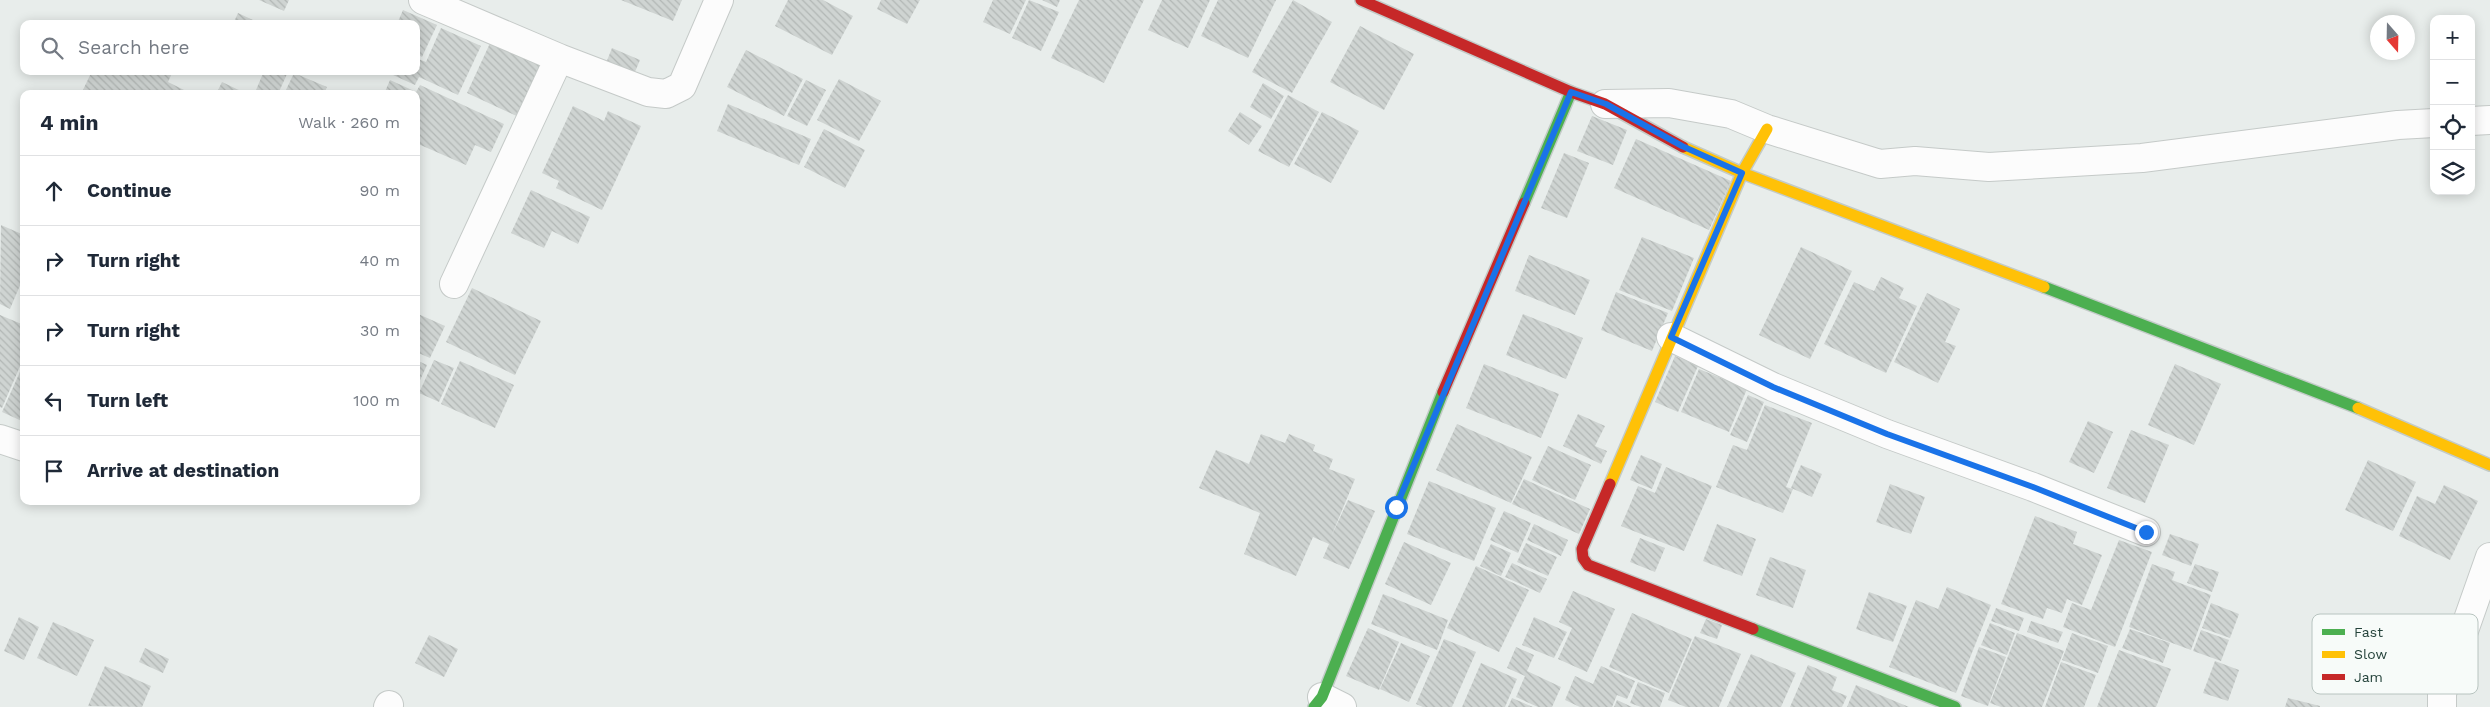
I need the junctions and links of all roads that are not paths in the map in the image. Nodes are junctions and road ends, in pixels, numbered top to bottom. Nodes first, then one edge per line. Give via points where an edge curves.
1 (423, 0) edge
2 (719, 0) edge
3 (1361, 0) edge
4 (559, 58) junction
5 (1571, 92) junction
6 (1606, 104) junction
7 (2490, 120) edge
8 (2475, 121) edge
9 (2430, 123) edge
10 (1767, 129) junction
11 (1742, 173) junction
12 (454, 284) dead end
13 (1671, 337) junction
14 (0, 439) edge
15 (20, 446) edge
16 (2490, 465) edge
17 (2146, 532) dead end
18 (2490, 557) edge
19 (2470, 614) edge
20 (2442, 694) edge
21 (1326, 704) edge
22 (1955, 707) edge
23 (2442, 707) edge

1 - 4 street
2 - 4 street via 682,86 666,94 648,92
3 - 5 street
4 - 12 street
5 - 6 street
5 - 21 street via 1417,453
6 - 10 street via 1669,103 1731,114
6 - 11 street via 1682,146
7 - 8 street
9 - 10 street via 2142,158 1989,167 1915,161 1880,164
10 - 11 street
11 - 13 street
11 - 16 street via 2326,394
13 - 17 street via 1773,387 1887,434
13 - 22 street via 1582,549 1588,565
14 - 15 street
18 - 19 street
20 - 23 street

